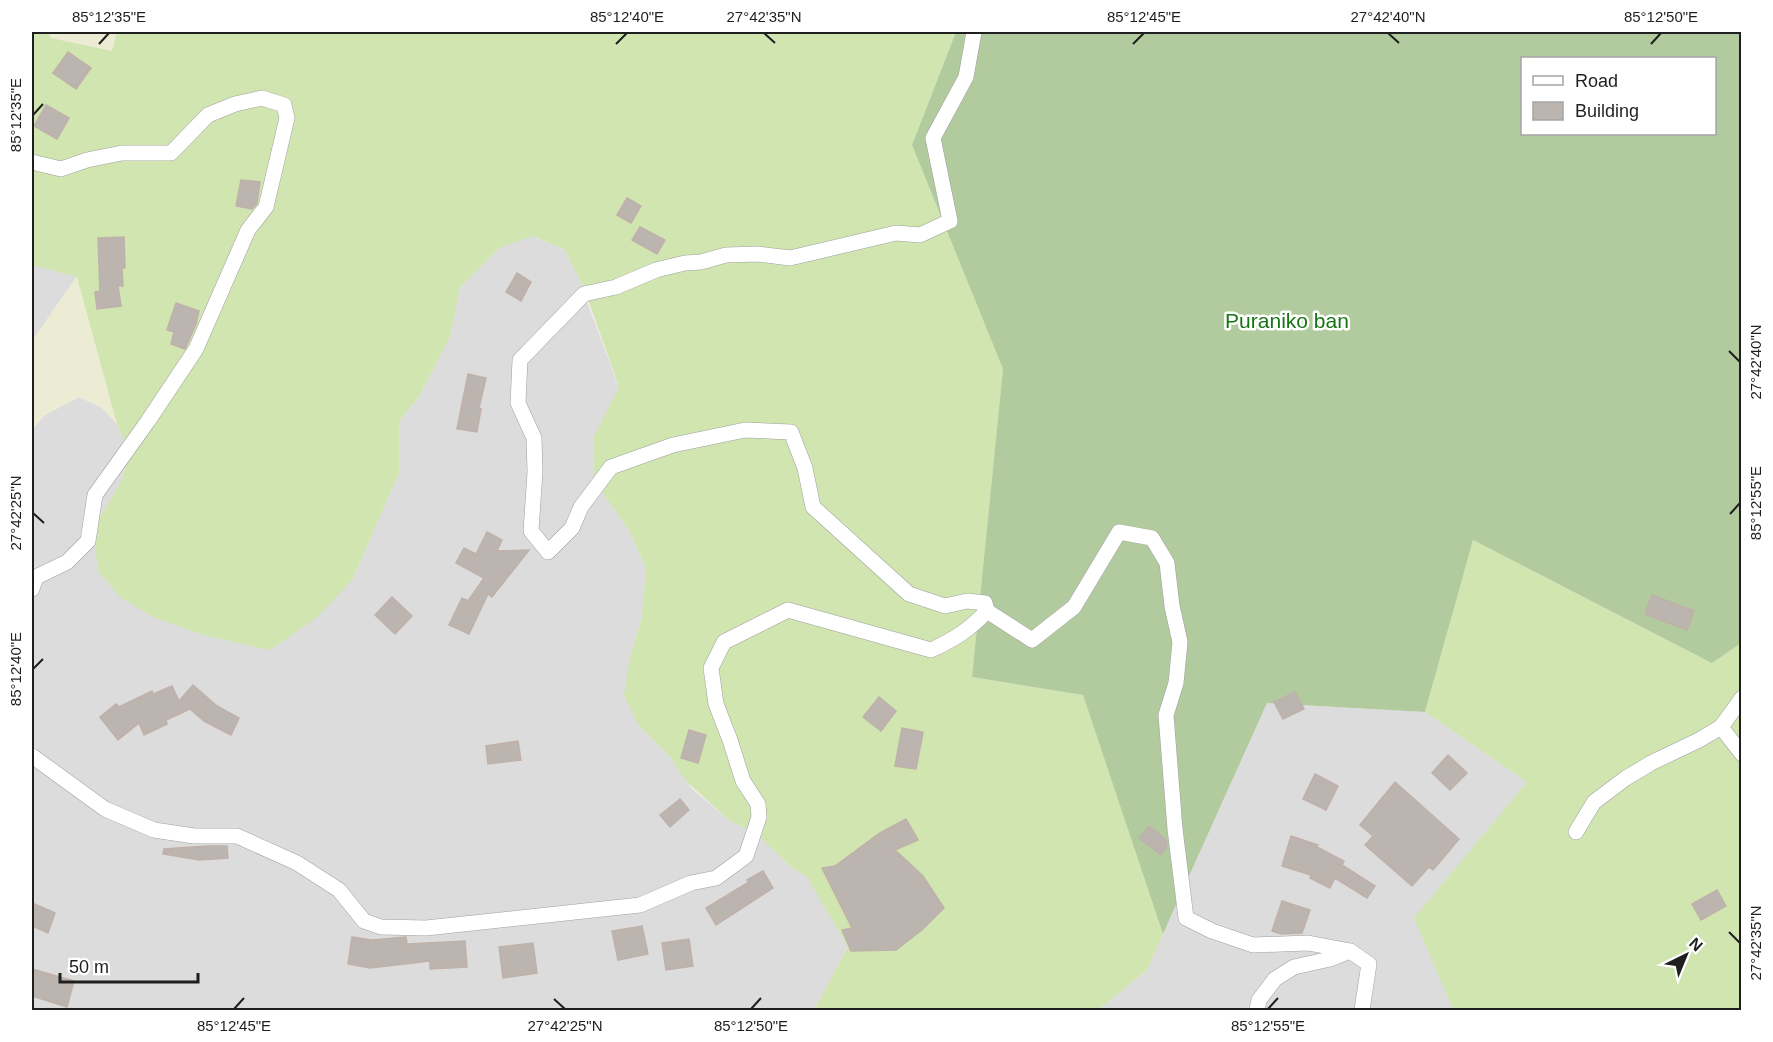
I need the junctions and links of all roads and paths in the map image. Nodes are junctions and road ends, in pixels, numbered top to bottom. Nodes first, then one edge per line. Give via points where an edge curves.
1 (974, 32) edge
2 (32, 162) edge
3 (32, 589) edge
4 (987, 611) junction
5 (1742, 698) edge
6 (1721, 727) junction
7 (1742, 754) edge
8 (32, 756) edge
9 (1576, 831) dead end
10 (1350, 951) junction
11 (1257, 1011) edge
12 (1362, 1011) edge

1 - 4 street via 966,77 933,138 950,221 920,235 896,233 790,258 726,255 685,263 584,294 520,360 518,403 534,438 531,531 548,552 572,528 581,507 611,467 673,445 745,430 791,432 805,468 813,507 909,594 945,606 967,601 986,603
2 - 3 street via 61,169 87,159 122,153 171,153 208,115 262,98 284,105 286,118 266,207 248,230 195,349 95,495 88,541 67,562 36,577
4 - 8 street via 955,640 932,650 788,610 724,642 711,668 716,704 743,781 758,804 755,833 746,856 716,878 640,905 426,928 381,927 364,921 339,890 297,863 237,836 194,836 154,830 105,809
4 - 10 street via 1032,640 1074,607 1119,532 1152,538 1167,563 1179,642 1176,683 1166,715 1174,829 1186,918 1253,945 1308,943
5 - 6 street
6 - 7 street
6 - 9 street via 1626,778 1594,802
10 - 11 street via 1294,966 1275,979 1258,1000
10 - 12 street via 1370,964

